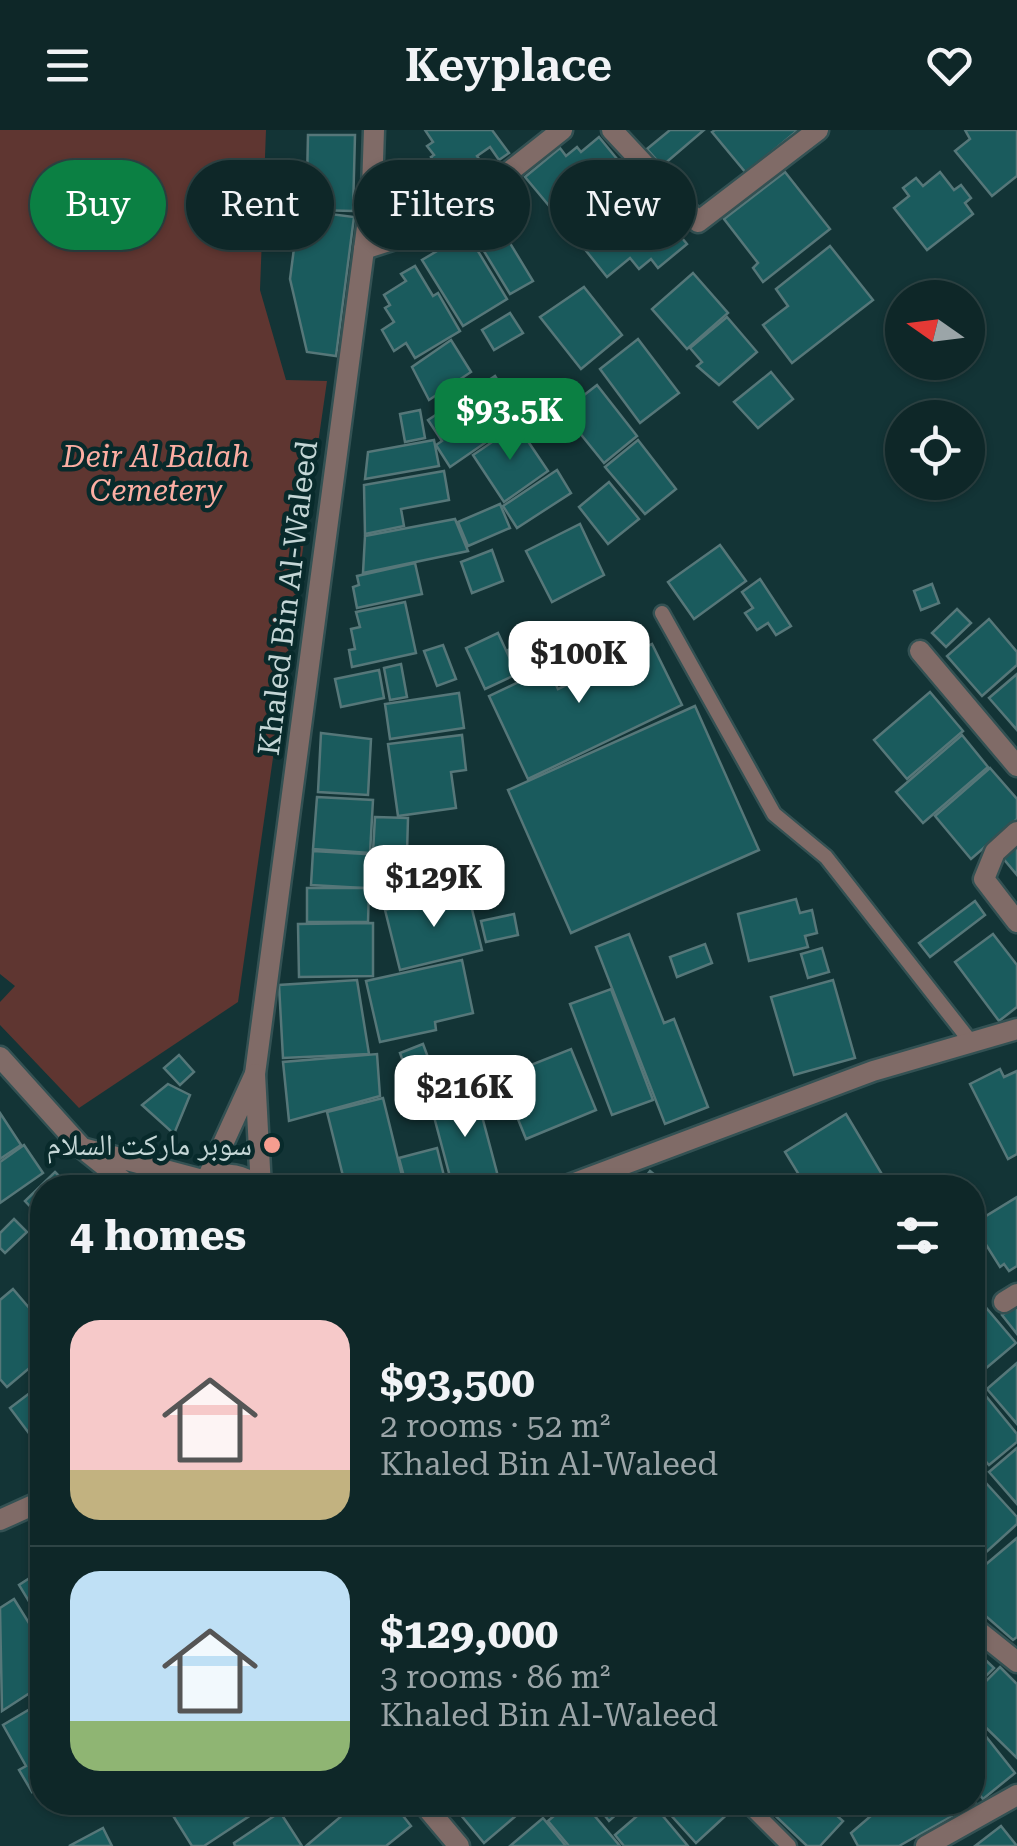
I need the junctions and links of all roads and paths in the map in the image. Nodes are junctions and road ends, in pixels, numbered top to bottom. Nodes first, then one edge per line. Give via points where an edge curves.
1 (374, 130) edge
2 (562, 130) edge
3 (612, 130) edge
4 (818, 130) edge
5 (373, 160) edge
6 (524, 160) edge
7 (364, 250) edge
8 (662, 613) dead end
9 (920, 651) dead end
10 (1017, 766) edge
11 (1017, 832) edge
12 (1017, 922) edge
13 (1017, 1029) edge
14 (971, 1042) junction
15 (0, 1057) edge
16 (255, 1074) junction
17 (82, 1148) junction
18 (116, 1175) edge
19 (172, 1175) edge
20 (206, 1175) edge
21 (259, 1175) edge
22 (595, 1175) edge
23 (30, 1506) edge
24 (0, 1520) edge
25 (985, 1636) edge
26 (1017, 1662) edge
27 (1017, 1795) edge
28 (985, 1813) edge
29 (433, 1815) edge
30 (758, 1815) edge
31 (981, 1815) edge
32 (459, 1846) edge
33 (789, 1846) edge
34 (926, 1846) edge

1 - 5 street, Khaled Bin Al-Waleed
2 - 6 street
3 - 4 street via 698,222
7 - 16 street, Khaled Bin Al-Waleed
8 - 14 lane via 774,814 826,857
9 - 10 street
11 - 12 street via 995,852 984,879
13 - 14 street
14 - 22 street via 873,1070
15 - 17 street
16 - 20 street
16 - 21 street
17 - 18 street
17 - 19 street
23 - 24 street
25 - 26 street
27 - 28 street
29 - 32 street
30 - 33 lane
31 - 34 street

